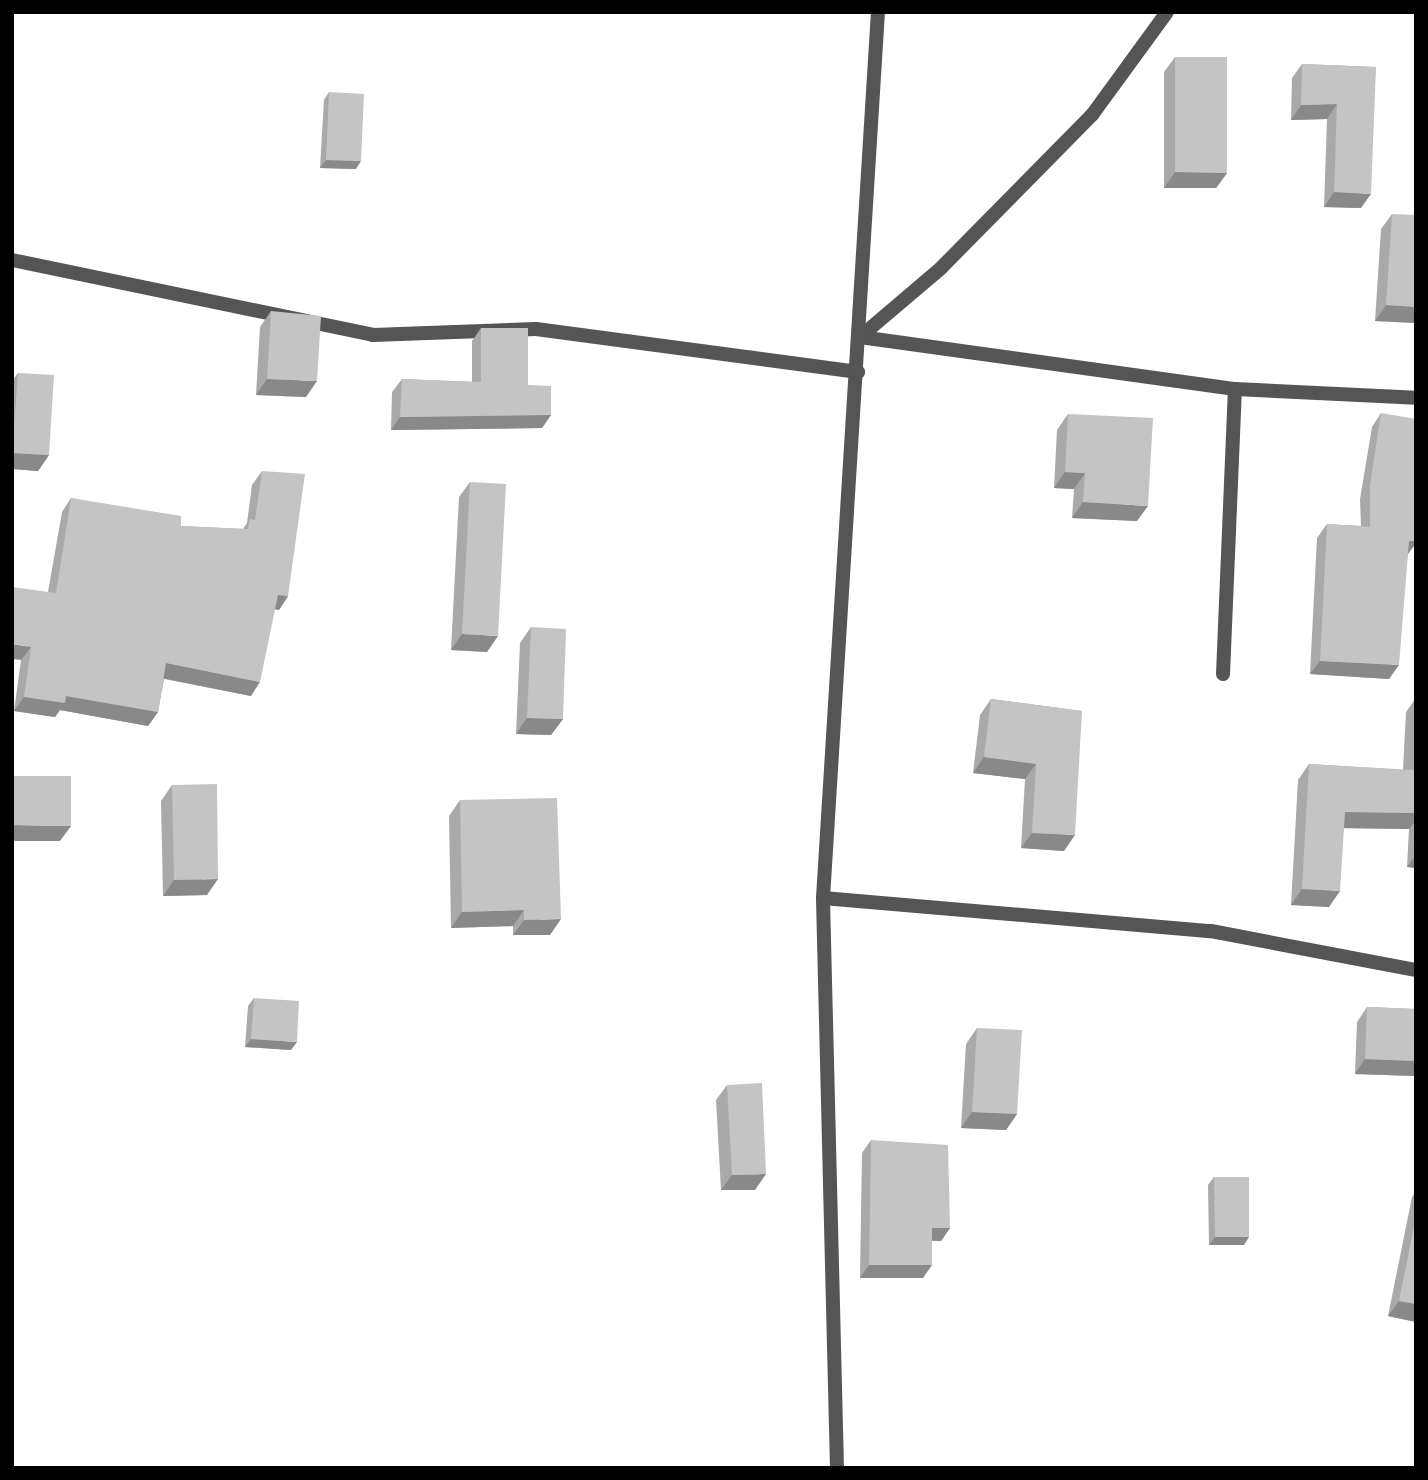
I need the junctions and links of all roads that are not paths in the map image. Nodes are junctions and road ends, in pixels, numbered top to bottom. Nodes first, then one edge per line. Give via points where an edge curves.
1 (878, 12) edge
2 (1167, 12) edge
3 (12, 260) edge
4 (860, 337) junction
5 (858, 372) junction
6 (1235, 389) junction
7 (1416, 398) edge
8 (1223, 674) dead end
9 (823, 898) junction
10 (1416, 970) edge
11 (837, 1468) edge

1 - 4 street
2 - 4 street via 1092,115 941,268
3 - 5 street via 373,335 536,329
4 - 5 street
4 - 6 street
5 - 9 street
6 - 7 street
6 - 8 street
9 - 10 street via 1211,931
9 - 11 street

